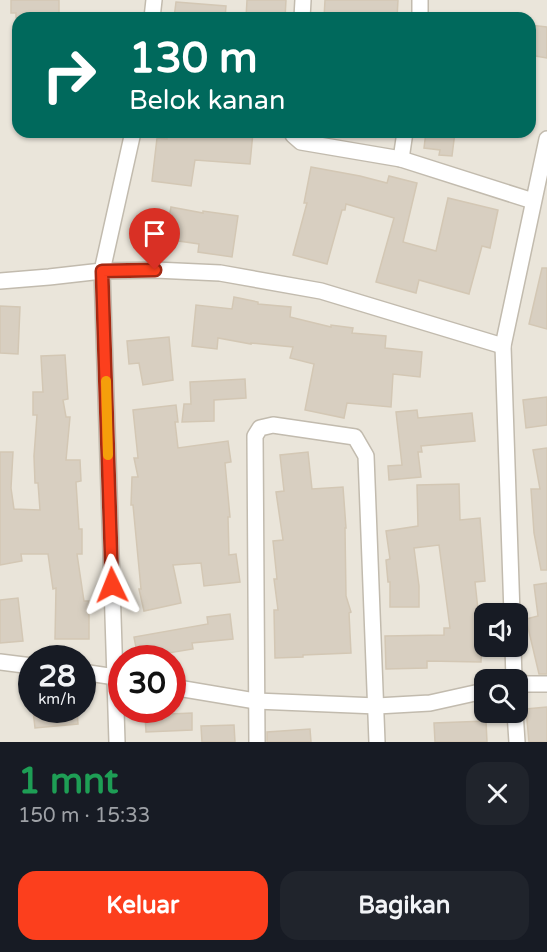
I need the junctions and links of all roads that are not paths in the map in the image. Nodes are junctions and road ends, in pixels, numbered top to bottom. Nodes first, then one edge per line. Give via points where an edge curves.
1 (132, 138) edge
2 (296, 138) edge
3 (404, 138) edge
4 (547, 139) edge
5 (401, 159) junction
6 (533, 201) junction
7 (102, 271) junction
8 (0, 281) edge
9 (503, 346) junction
10 (512, 603) edge
11 (117, 645) edge
12 (0, 662) edge
13 (18, 664) edge
14 (528, 684) edge
15 (547, 684) edge
16 (186, 689) edge
17 (474, 693) edge
18 (256, 701) junction
19 (377, 706) junction
20 (117, 723) edge
21 (516, 723) edge
22 (117, 742) edge
23 (257, 742) edge
24 (377, 742) edge
25 (517, 742) edge

1 - 7 street
2 - 5 street via 301,142
3 - 5 street
4 - 6 street
5 - 6 street
6 - 9 street
7 - 8 street
7 - 9 street via 220,273 321,291
7 - 11 street
9 - 10 street
12 - 13 street
14 - 15 street
16 - 18 street
17 - 19 street via 430,704
18 - 19 street
18 - 19 street via 255,436 260,428 273,425 355,437 366,456
18 - 23 street
19 - 24 street
20 - 22 street
21 - 25 street

